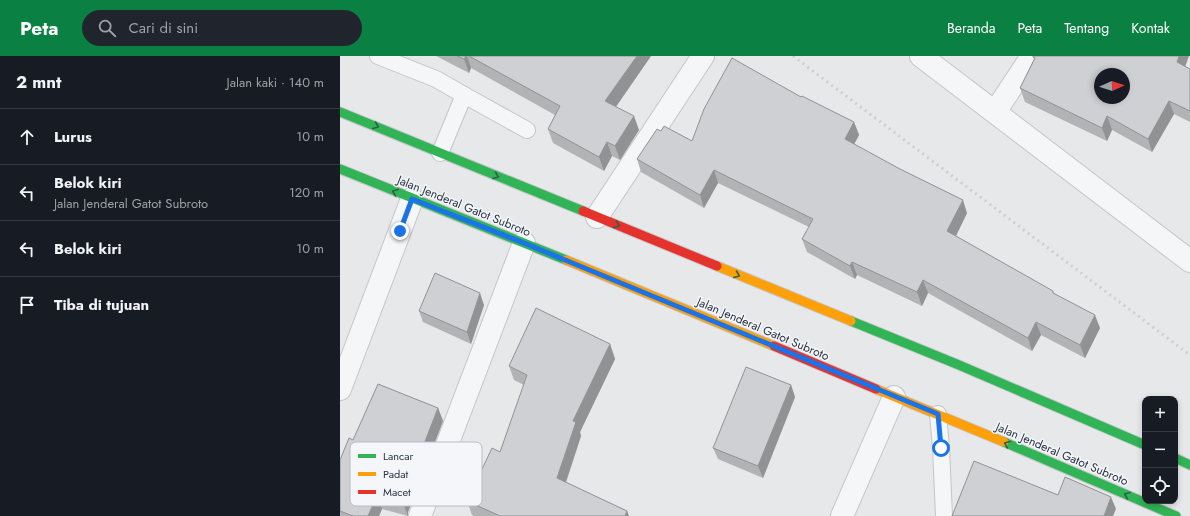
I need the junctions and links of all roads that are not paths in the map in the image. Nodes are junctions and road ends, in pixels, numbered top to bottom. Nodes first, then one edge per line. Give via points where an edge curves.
1 (378, 56) edge
2 (703, 56) edge
3 (921, 56) edge
4 (1032, 56) edge
5 (464, 95) junction
6 (340, 112) edge
7 (995, 112) junction
8 (527, 130) dead end
9 (440, 153) junction
10 (340, 169) edge
11 (412, 199) junction
12 (597, 217) junction
13 (524, 243) junction
14 (1190, 261) edge
15 (340, 389) edge
16 (894, 396) junction
17 (938, 414) junction
18 (448, 442) edge
19 (1142, 444) edge
20 (1178, 459) edge
21 (1190, 465) edge
22 (424, 506) edge
23 (420, 516) edge
24 (842, 516) edge
25 (944, 516) edge
26 (1176, 516) edge

1 - 5 lane via 436,79
2 - 12 street
3 - 7 street
4 - 7 street
5 - 8 lane
5 - 9 lane
6 -> 9 main road
7 - 14 street
9 -> 12 main road
11 -> 10 main road, Jalan Jenderal Gatot Subroto
11 - 13 main road, Jalan Jenderal Gatot Subroto
11 - 15 street
12 -> 19 main road via 951,362
13 - 16 main road, Jalan Jenderal Gatot Subroto
13 - 18 street
16 - 17 main road, Jalan Jenderal Gatot Subroto
16 - 24 street
17 - 25 lane
26 -> 17 main road, Jalan Jenderal Gatot Subroto
20 - 21 main road
22 - 23 street

